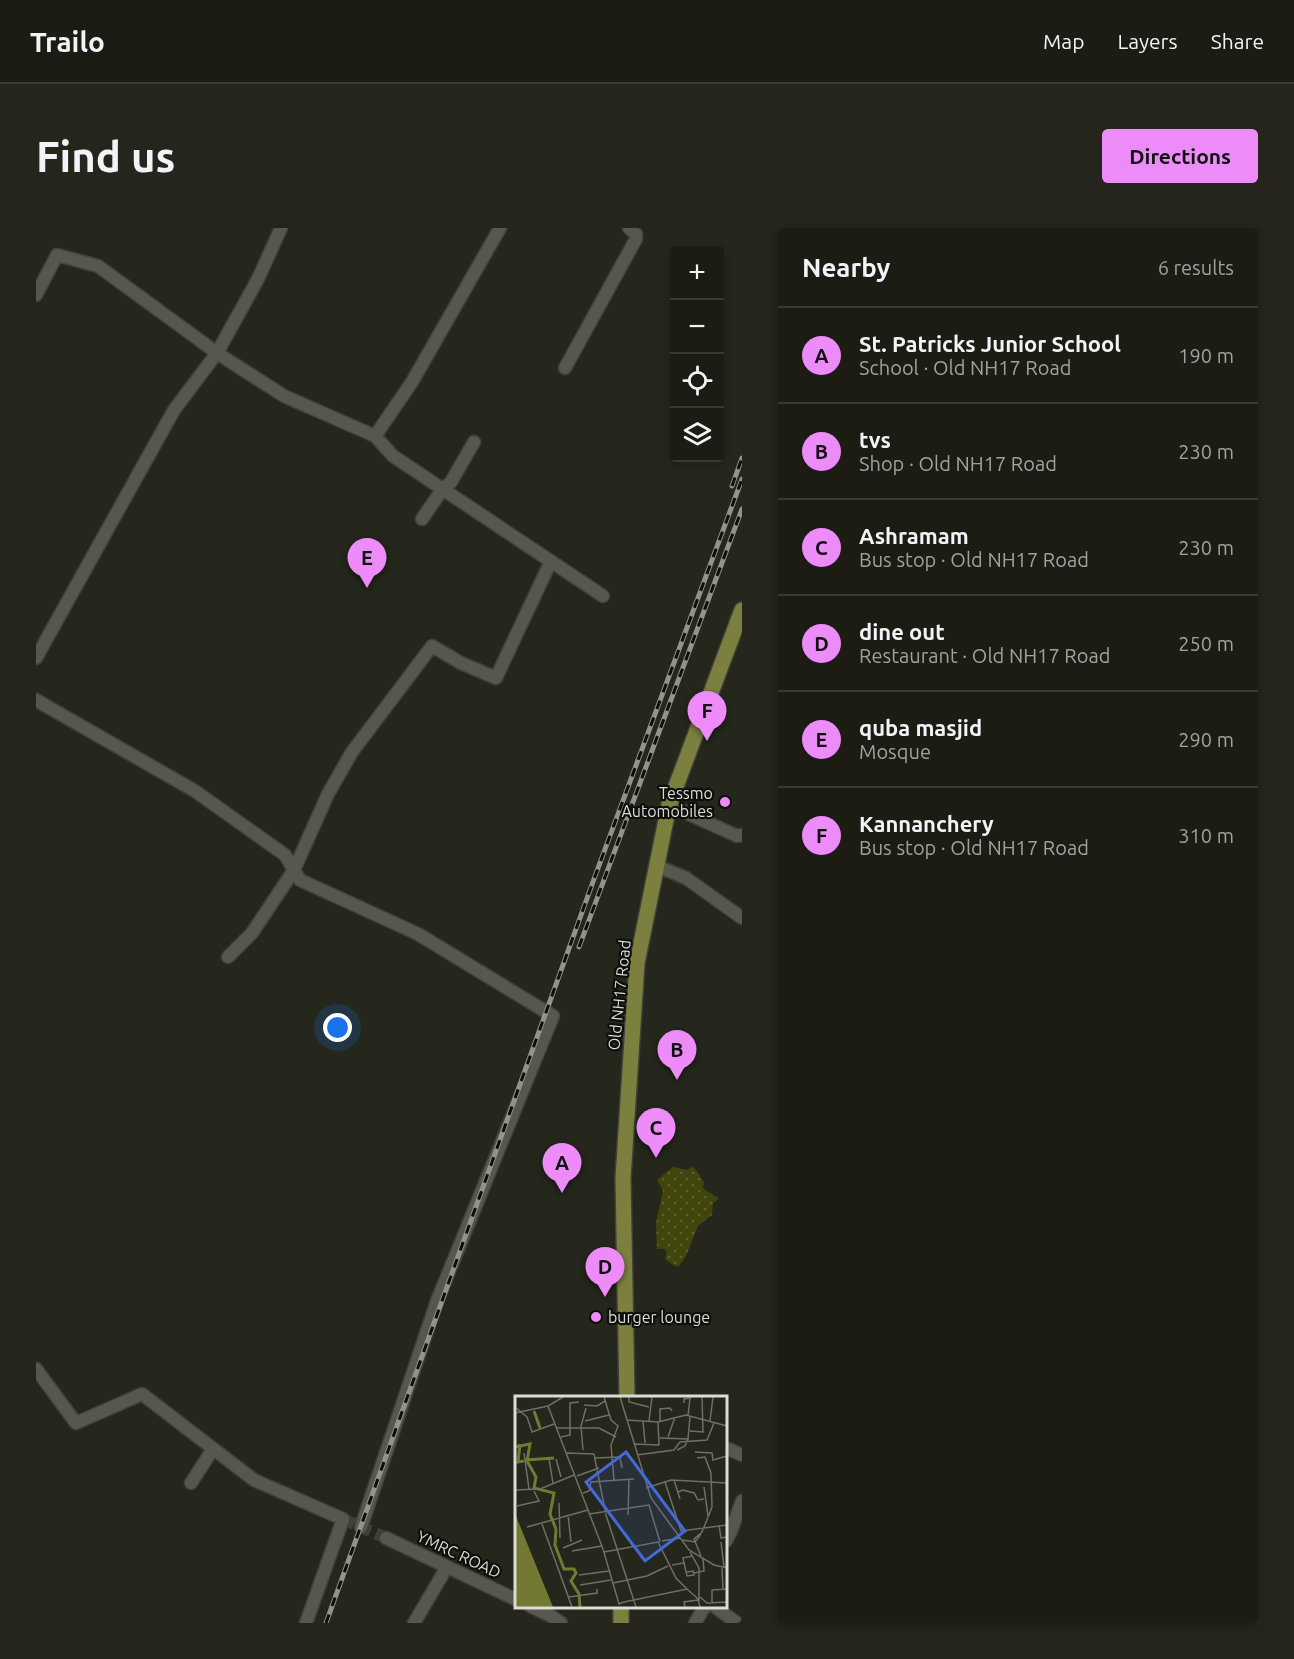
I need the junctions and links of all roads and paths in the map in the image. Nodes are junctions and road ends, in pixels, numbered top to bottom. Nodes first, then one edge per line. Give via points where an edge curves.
1 (281, 228) edge
2 (500, 228) edge
3 (629, 228) edge
4 (36, 295) edge
5 (217, 353) junction
6 (565, 368) dead end
7 (375, 436) junction
8 (474, 442) dead end
9 (442, 490) junction
10 (422, 519) dead end
11 (551, 561) junction
12 (603, 596) dead end
13 (742, 610) edge
14 (36, 658) edge
15 (36, 700) edge
16 (669, 805) junction
17 (742, 835) edge
18 (657, 866) junction
19 (294, 870) junction
20 (742, 918) edge
21 (228, 957) dead end
22 (36, 1369) edge
23 (627, 1396) edge
24 (727, 1448) edge
25 (213, 1449) junction
26 (742, 1455) edge
27 (191, 1483) dead end
28 (742, 1501) edge
29 (361, 1527) dead end
30 (386, 1538) tunnel mouth
31 (727, 1538) edge
32 (447, 1567) junction
33 (515, 1599) edge
34 (534, 1608) edge
35 (704, 1608) edge
36 (717, 1608) edge
37 (306, 1623) edge
38 (414, 1623) edge
39 (561, 1623) edge
40 (695, 1623) edge
41 (737, 1623) edge

1 - 5 street
2 - 7 street via 412,382
3 - 6 street via 636,239
4 - 5 street via 57,255 98,266
5 - 7 street via 284,396
5 - 14 street via 174,410
7 - 9 street via 393,456
8 - 9 street via 451,482
9 - 10 street
9 - 11 street
11 - 12 street
11 - 19 street via 496,678 432,646 352,752 328,794
13 - 16 main road, Old NH17 Road
15 - 19 street via 195,791 285,855
16 - 17 street
16 - 18 main road, Old NH17 Road
18 - 20 street via 686,878
18 - 23 main road, Old NH17 Road via 637,963 623,1178
19 - 21 street via 252,933
19 - 29 street via 300,880 418,934 553,1016 437,1301
22 - 25 street via 76,1423 141,1394
24 - 26 street
25 - 27 street
25 - 37 street via 254,1480 343,1519
28 - 31 street
30 - 32 street, YMRC ROAD
32 - 33 street, YMRC ROAD
32 - 38 street
34 - 39 street
35 - 40 street
36 - 41 street

